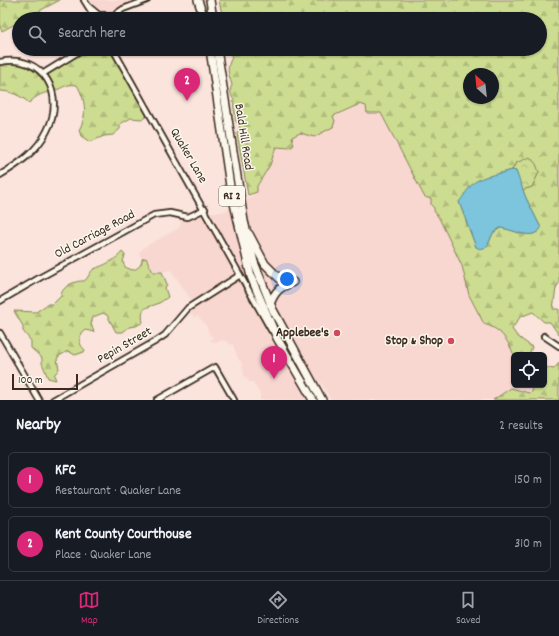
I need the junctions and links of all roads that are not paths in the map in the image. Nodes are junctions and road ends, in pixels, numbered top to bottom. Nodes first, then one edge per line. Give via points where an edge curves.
1 (84, 0) edge
2 (146, 0) edge
3 (198, 0) edge
4 (202, 0) edge
5 (210, 0) edge
6 (88, 6) junction
7 (92, 12) edge
8 (95, 12) edge
9 (121, 12) edge
10 (202, 12) edge
11 (203, 12) edge
12 (212, 12) edge
13 (72, 56) edge
14 (117, 56) edge
15 (211, 56) edge
16 (218, 56) edge
17 (0, 62) edge
18 (44, 73) junction
19 (0, 175) edge
20 (205, 209) junction
21 (244, 221) junction
22 (240, 275) junction
23 (280, 279) dead end
24 (293, 282) dead end
25 (0, 301) edge
26 (270, 304) junction
27 (0, 333) edge
28 (544, 336) dead end
29 (276, 338) junction
30 (559, 346) edge
31 (296, 354) junction
32 (288, 358) junction
33 (39, 400) edge
34 (53, 400) edge
35 (157, 400) edge
36 (234, 400) edge
37 (314, 400) edge
38 (322, 400) edge

1 - 6 street
2 - 9 street
3 - 10 main road
4 - 11 main road
5 - 12 main road
6 - 7 street
6 - 8 street
13 - 18 street
14 - 20 street, Quaker Lane
15 - 29 main road, Quaker Lane / RI 2 via 230,186 243,248 251,277
16 - 21 main road, Bald Hill Road / RI 2
17 - 18 street via 16,61 29,64
18 - 19 street via 54,99 54,112 49,128 31,153
20 - 22 street, Quaker Lane
20 - 25 street, Old Carriage Road via 188,217 170,213 154,215
21 - 23 main road via 265,264
21 - 26 main road, Bald Hill Road / RI 2 via 259,276
22 - 29 street, Quaker Lane
22 - 34 street, Pepin Street via 188,308 165,335
24 - 26 main road via 278,289
26 - 31 main road, RI 2
27 - 33 street
28 - 30 street
29 - 32 main road, Quaker Lane / RI 2
31 - 32 main road
31 - 38 main road, RI 2
32 - 37 main road, Quaker Lane / RI 2
35 - 36 street via 215,367

